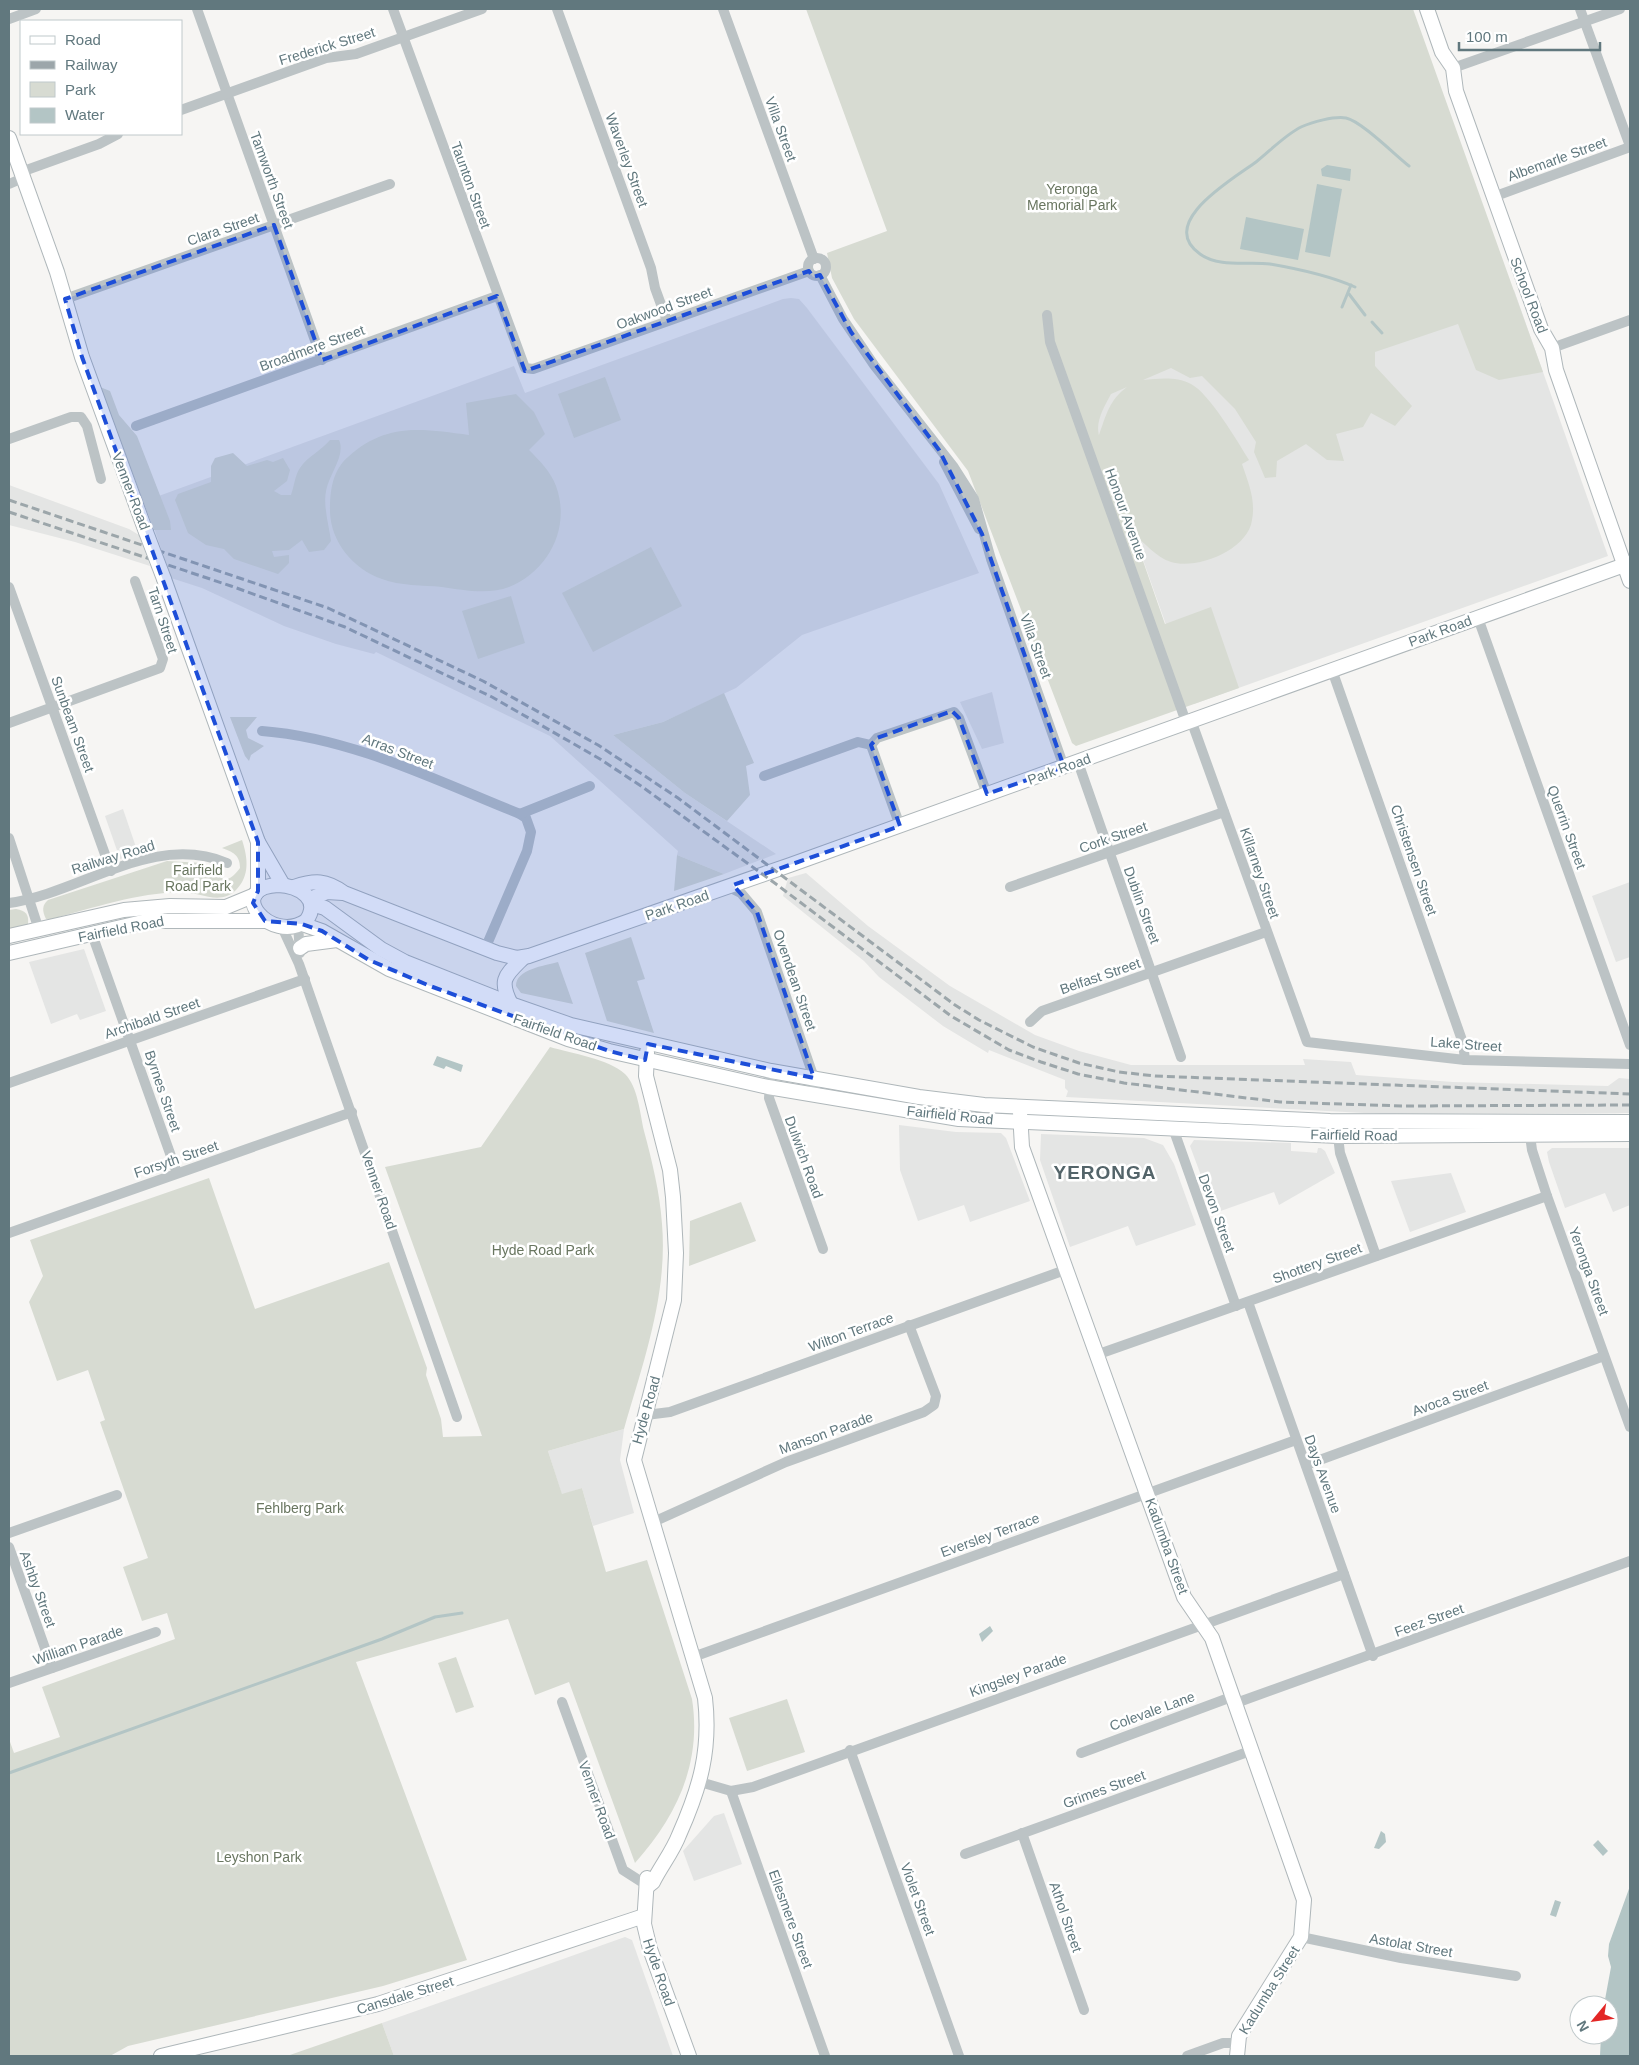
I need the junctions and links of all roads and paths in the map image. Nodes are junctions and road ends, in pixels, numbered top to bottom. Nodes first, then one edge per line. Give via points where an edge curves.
1 (36, 9) edge
2 (197, 9) edge
3 (393, 9) edge
4 (482, 9) edge
5 (557, 9) edge
6 (723, 9) edge
7 (1427, 9) edge
8 (1580, 9) edge
9 (1620, 9) edge
10 (9, 19) edge
11 (1585, 21) junction
12 (403, 37) junction
13 (1453, 68) junction
14 (227, 94) junction
15 (182, 110) edge
16 (116, 135) edge
17 (9, 138) edge
18 (1630, 146) edge
19 (22, 175) junction
20 (9, 184) edge
21 (390, 184) dead end
22 (1493, 197) junction
23 (274, 225) junction
24 (814, 259) junction
25 (809, 271) junction
26 (820, 275) junction
27 (497, 296) junction
28 (65, 299) junction
29 (1047, 315) dead end
30 (1630, 320) edge
31 (667, 321) junction
32 (1552, 348) junction
33 (322, 360) junction
34 (527, 370) joint
35 (136, 426) dead end
36 (9, 439) edge
37 (101, 479) dead end
38 (1627, 564) edge
39 (135, 581) dead end
40 (1630, 581) edge
41 (9, 587) edge
42 (1478, 618) junction
43 (1332, 670) junction
44 (52, 707) junction
45 (1189, 721) junction
46 (9, 722) edge
47 (262, 731) dead end
48 (871, 745) junction
49 (1071, 764) junction
50 (764, 776) dead end
51 (590, 786) dead end
52 (987, 794) junction
53 (1224, 812) junction
54 (520, 814) junction
55 (900, 826) junction
56 (9, 838) edge
57 (258, 842) junction
58 (1109, 853) junction
59 (227, 863) dead end
60 (111, 871) junction
61 (288, 886) junction
62 (729, 887) junction
63 (1010, 887) dead end
64 (257, 893) junction
65 (344, 893) junction
66 (30, 898) junction
67 (311, 901) junction
68 (9, 903) edge
69 (264, 921) junction
70 (300, 924) junction
71 (281, 925) junction
72 (40, 930) junction
73 (1266, 932) junction
74 (92, 934) junction
75 (9, 936) edge
76 (337, 940) junction
77 (300, 948) junction
78 (485, 950) junction
79 (9, 953) edge
80 (524, 957) junction
81 (300, 964) junction
82 (1152, 972) junction
83 (305, 979) junction
84 (511, 1004) junction
85 (1030, 1022) dead end
86 (1303, 1036) joint
87 (130, 1040) junction
88 (648, 1044) junction
89 (1630, 1045) edge
90 (1181, 1057) dead end
91 (645, 1060) junction
92 (1465, 1060) junction
93 (1630, 1064) edge
94 (771, 1071) junction
95 (814, 1078) junction
96 (9, 1083) edge
97 (768, 1087) junction
98 (815, 1094) junction
99 (1021, 1106) junction
100 (352, 1112) junction
101 (1020, 1121) junction
102 (1630, 1122) edge
103 (1173, 1128) junction
104 (1529, 1129) junction
105 (1630, 1134) edge
106 (1338, 1136) junction
107 (177, 1173) junction
108 (1547, 1196) junction
109 (9, 1233) edge
110 (823, 1250) dead end
111 (1376, 1256) junction
112 (1065, 1270) junction
113 (1248, 1302) junction
114 (1236, 1306) junction
115 (909, 1325) junction
116 (1096, 1355) junction
117 (1604, 1356) junction
118 (646, 1415) junction
119 (457, 1417) dead end
120 (1630, 1427) edge
121 (1296, 1440) junction
122 (1306, 1465) junction
123 (1148, 1493) junction
124 (117, 1495) dead end
125 (651, 1523) junction
126 (9, 1533) edge
127 (9, 1548) edge
128 (1630, 1561) edge
129 (1344, 1574) junction
130 (1202, 1623) junction
131 (156, 1632) dead end
132 (1373, 1656) junction
133 (693, 1657) junction
134 (52, 1668) junction
135 (9, 1683) edge
136 (1235, 1700) junction
137 (562, 1702) dead end
138 (850, 1750) junction
139 (1253, 1750) junction
140 (1081, 1753) dead end
141 (700, 1782) junction
142 (731, 1791) junction
143 (1022, 1833) junction
144 (965, 1854) dead end
145 (648, 1886) junction
146 (644, 1916) junction
147 (1301, 1937) junction
148 (1516, 1976) dead end
149 (1084, 2010) dead end
150 (1238, 2050) edge
151 (161, 2056) edge
152 (689, 2056) edge
153 (825, 2056) edge
154 (959, 2056) edge
155 (1187, 2056) edge

1 - 10 street
2 - 14 street, Tamworth Street
3 - 12 street, Taunton Street
4 - 12 street, Frederick Street
5 - 31 street, Waverley Street via 651,268
6 - 24 street, Villa Street
7 - 13 street, School Road via 1442,52
8 - 11 street
9 - 11 street
11 - 13 street
11 - 18 street
12 - 14 street, Frederick Street via 356,54 326,58
12 - 27 street, Taunton Street
13 - 22 street, School Road via 1456,91
14 - 15 street, Frederick Street
14 - 23 street, Tamworth Street
16 - 19 street
17 - 19 street, Venner Road
18 - 22 street, Albemarle Street
19 - 20 street
19 - 28 street, Venner Road
21 - 23 street, Clara Street
22 - 32 street, School Road via 1541,328
23 - 28 street, Clara Street
23 - 33 street, Tamworth Street
24 - 25 street via 808,265
24 - 26 street via 824,263 824,272
25 - 26 street via 815,276
25 - 31 street, Oakwood Street
26 - 49 street, Villa Street via 851,332 939,450 982,534
27 - 33 street, Broadmere Street
27 - 34 street, Taunton Street
28 - 57 street, Venner Road, bridge via 79,351
29 - 45 street, Honour Avenue via 1050,342
30 - 32 street
31 - 34 street, Oakwood Street
32 - 38 street, School Road via 1556,370
33 - 35 street, Broadmere Street
36 - 37 street, Venner Road via 71,417 81,417 87,426
38 - 40 street, School Road
38 - 42 street, Park Road
39 - 44 street, Tarn Street via 163,659 160,668
41 - 44 street, Sunbeam Street
42 - 43 street, Park Road
42 - 89 street, Querrin Street
43 - 45 street, Park Road
43 - 92 street, Christensen Street via 1463,1043
44 - 46 street
44 - 60 street, Sunbeam Street
45 - 49 street, Park Road
45 - 53 street, Killarney Street
47 - 54 street, Arras Street via 341,744
48 - 50 street via 858,742
48 - 52 street via 877,738 954,712 960,718
48 - 55 street
49 - 52 street, Park Road
49 - 58 street, Dublin Street
51 - 54 street
52 - 55 street, Park Road
53 - 58 street, Cork Street
53 - 73 street, Killarney Street
54 - 78 street via 526,818 532,832
55 - 62 street, Park Road
56 - 66 street
57 - 61 street, Venner Road
57 - 64 street, Venner Road
58 - 63 street, Cork Street
58 - 82 street, Dublin Street
59 - 60 street, Railway Road via 204,855 178,853
60 - 66 street, Railway Road
61 - 64 street via 268,886
61 - 65 street via 319,881
61 - 67 street via 301,890
62 - 80 street, Park Road
62 - 95 street, Ovendean Street via 741,893 757,912
64 - 69 street via 254,908
64 - 72 street, Fairfield Road via 226,907 162,906 124,910
65 - 67 street via 327,892
65 - 78 street
66 - 68 street, Railway Road
66 - 72 street
67 - 70 street via 310,916
67 - 84 street, Fairfield Road via 405,962
69 - 71 street
69 - 74 street, Fairfield Road via 162,919
70 - 71 street
70 - 76 street, Fairfield Road
70 - 77 street, Venner Road
71 - 81 street, Venner Road
72 - 75 street, Fairfield Road
73 - 82 street, Belfast Street
73 - 86 street, Killarney Street
74 - 79 street, Fairfield Road
74 - 87 street, Byrnes Street
76 - 77 street via 306,944
76 - 91 street, Fairfield Road via 369,960 430,986 568,1039
77 - 81 street, Venner Road
78 - 80 street, Park Road via 503,956
80 - 84 street via 504,980 504,990
81 - 83 street, Venner Road
82 - 85 street, Belfast Street via 1042,1011
82 - 90 street, Dublin Street
83 - 87 street, Archibald Street
83 - 100 street, Venner Road
84 - 88 street, Fairfield Road via 571,1025
86 - 92 street, Lake Street via 1314,1045
87 - 96 street, Archibald Street
87 - 107 street, Byrnes Street
88 - 91 street, Hyde Road
88 - 94 street, Fairfield Road
91 - 97 street, Fairfield Road
91 - 118 street, Hyde Road via 646,1076 670,1170 676,1253 674,1300
92 - 93 street, Lake Street
94 - 95 street, Fairfield Road
94 - 97 street, Dulwich Road
95 - 98 street, Ovendean Street
95 - 99 street, Fairfield Road via 918,1097
97 - 98 street, Fairfield Road
97 - 110 street, Dulwich Road via 772,1107
98 - 101 street, Fairfield Road via 959,1119
99 - 101 street, Kadumba Street
99 - 104 street, Fairfield Road
100 - 107 street, Forsyth Street
100 - 119 street, Venner Road
101 - 103 street, Fairfield Road
101 - 112 street, Kadumba Street via 1022,1147
102 - 104 street, Fairfield Road
103 - 106 street, Fairfield Road
103 - 114 street, Devon Street
104 - 105 street, Fairfield Road
104 - 106 street, Fairfield Road
104 - 108 street, Yeronga Street via 1532,1150
106 - 111 street via 1340,1154
107 - 109 street, Forsyth Street
108 - 111 street, Shottery Street
108 - 117 street, Yeronga Street
111 - 113 street, Shottery Street
112 - 115 street, Wilton Terrace
112 - 116 street, Kadumba Street
113 - 114 street, Shottery Street
113 - 121 street, Days Avenue
114 - 116 street, Shottery Street
115 - 118 street, Wilton Terrace via 670,1412
115 - 125 street, Manson Parade via 936,1396 934,1406 786,1462
116 - 123 street, Kadumba Street
117 - 120 street, Yeronga Street
117 - 122 street, Avoca Street
118 - 125 street, Hyde Road via 634,1450 634,1460
121 - 122 street, Days Avenue
121 - 123 street, Eversley Terrace
122 - 129 street, Days Avenue
123 - 130 street, Kadumba Street via 1184,1597
123 - 133 street, Eversley Terrace
124 - 126 street
125 - 133 street, Hyde Road
127 - 134 street, Ashby Street
128 - 132 street, Feez Street
129 - 130 street, Kingsley Parade
129 - 132 street, Days Avenue
130 - 136 street, Kadumba Street via 1212,1638
130 - 138 street, Kingsley Parade
131 - 134 street, William Parade
132 - 136 street, Feez Street
133 - 141 street, Hyde Road via 705,1698 708,1724
134 - 135 street, William Parade
136 - 139 street, Kadumba Street
136 - 140 street, Colevale Lane
137 - 145 street, Venner Road via 623,1870
138 - 142 street, Kingsley Parade via 753,1787
138 - 154 street, Violet Street
139 - 143 street, Grimes Street
139 - 147 street, Kadumba Street via 1304,1900
141 - 142 street, Kingsley Parade
141 - 145 street, Hyde Road via 695,1801 682,1826 674,1832 652,1865
142 - 153 street, Ellesmere Street
143 - 144 street, Grimes Street
143 - 149 street, Athol Street
145 - 146 street, Hyde Road
146 - 151 street, Cansdale Street via 378,2004
146 - 152 street, Hyde Road via 650,1949
147 - 148 street, Astolat Street via 1401,1958
147 - 150 street, Kadumba Street via 1240,2036
150 - 155 street via 1224,2043

